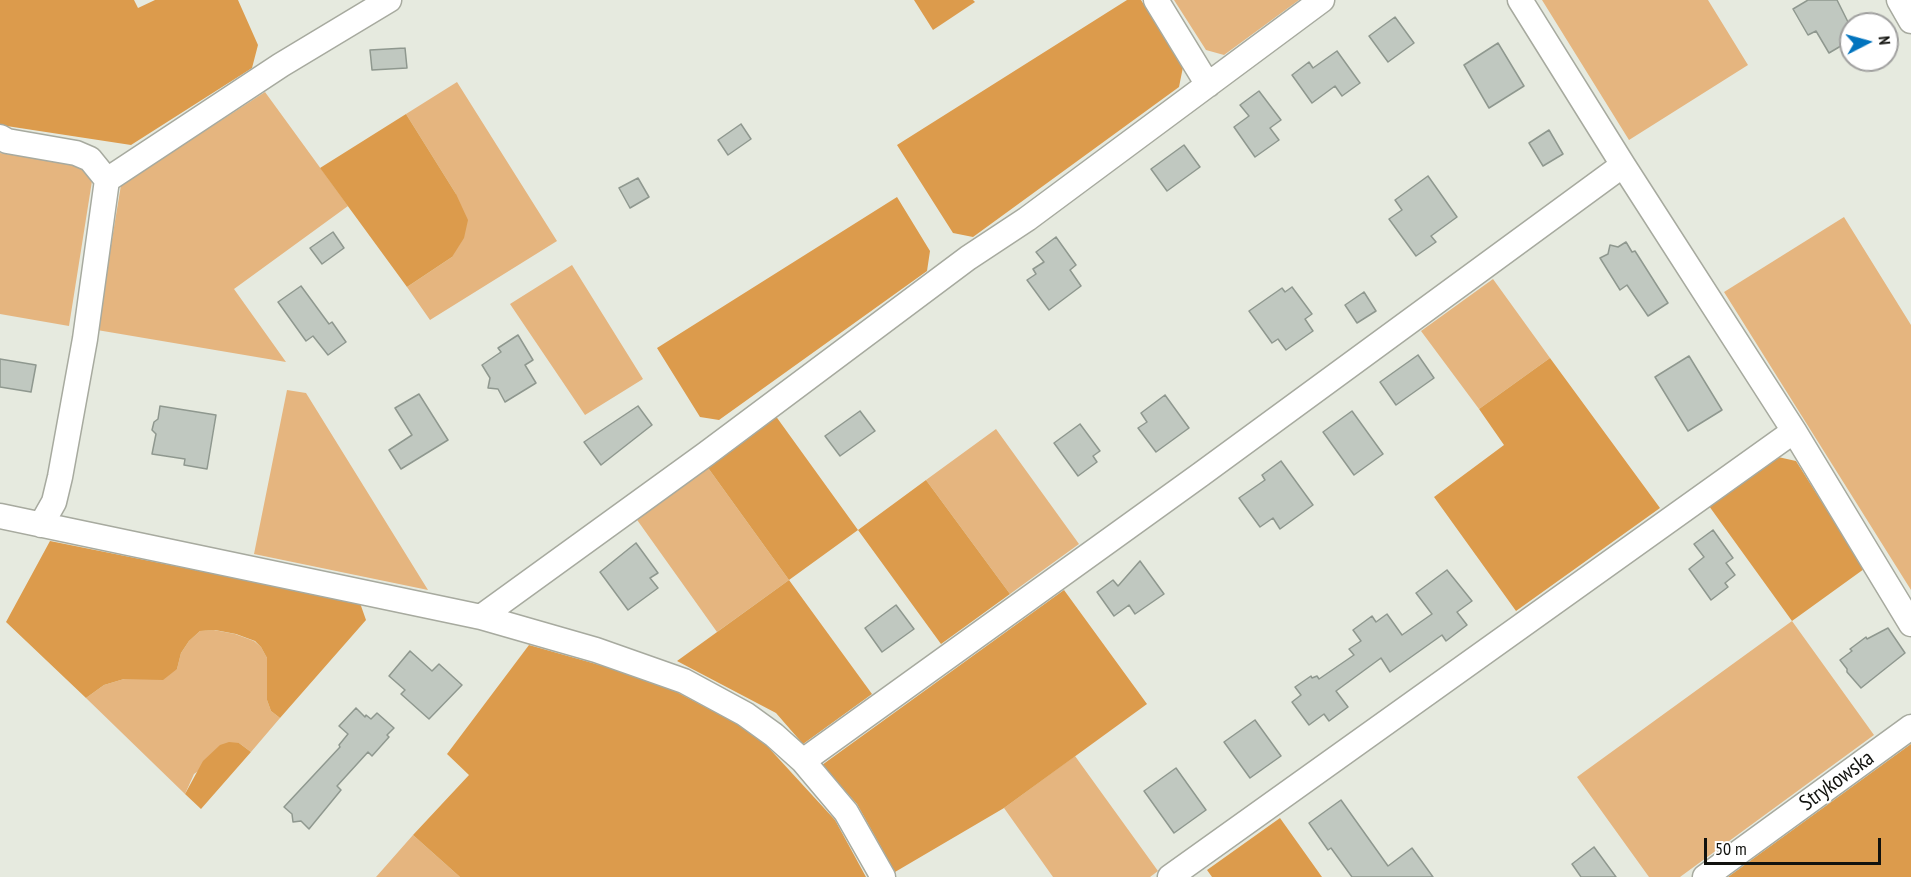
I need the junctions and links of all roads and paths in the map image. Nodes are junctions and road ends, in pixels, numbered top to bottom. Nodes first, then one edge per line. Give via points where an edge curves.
1 (389, 0) edge
2 (1156, 0) edge
3 (1322, 0) edge
4 (1520, 0) edge
5 (1899, 0) edge
6 (1911, 21) edge
7 (1208, 85) junction
8 (0, 137) edge
9 (1623, 165) junction
10 (107, 180) junction
11 (1794, 431) junction
12 (0, 516) edge
13 (40, 525) junction
14 (481, 617) junction
15 (1911, 624) edge
16 (1911, 727) edge
17 (802, 761) junction
18 (883, 877) edge
19 (1170, 877) edge
20 (1705, 877) edge

1 - 10 street via 281,65
2 - 7 street
3 - 7 street
4 - 9 street
5 - 6 street
7 - 14 street
8 - 10 street via 76,153 90,159
9 - 11 street
9 - 17 street
10 - 13 street via 85,339 60,477 54,502
11 - 15 street
11 - 19 street
12 - 13 street
13 - 14 street
14 - 17 street via 596,650 684,681 745,714
16 - 20 street, Strykowska
17 - 18 street via 846,812

